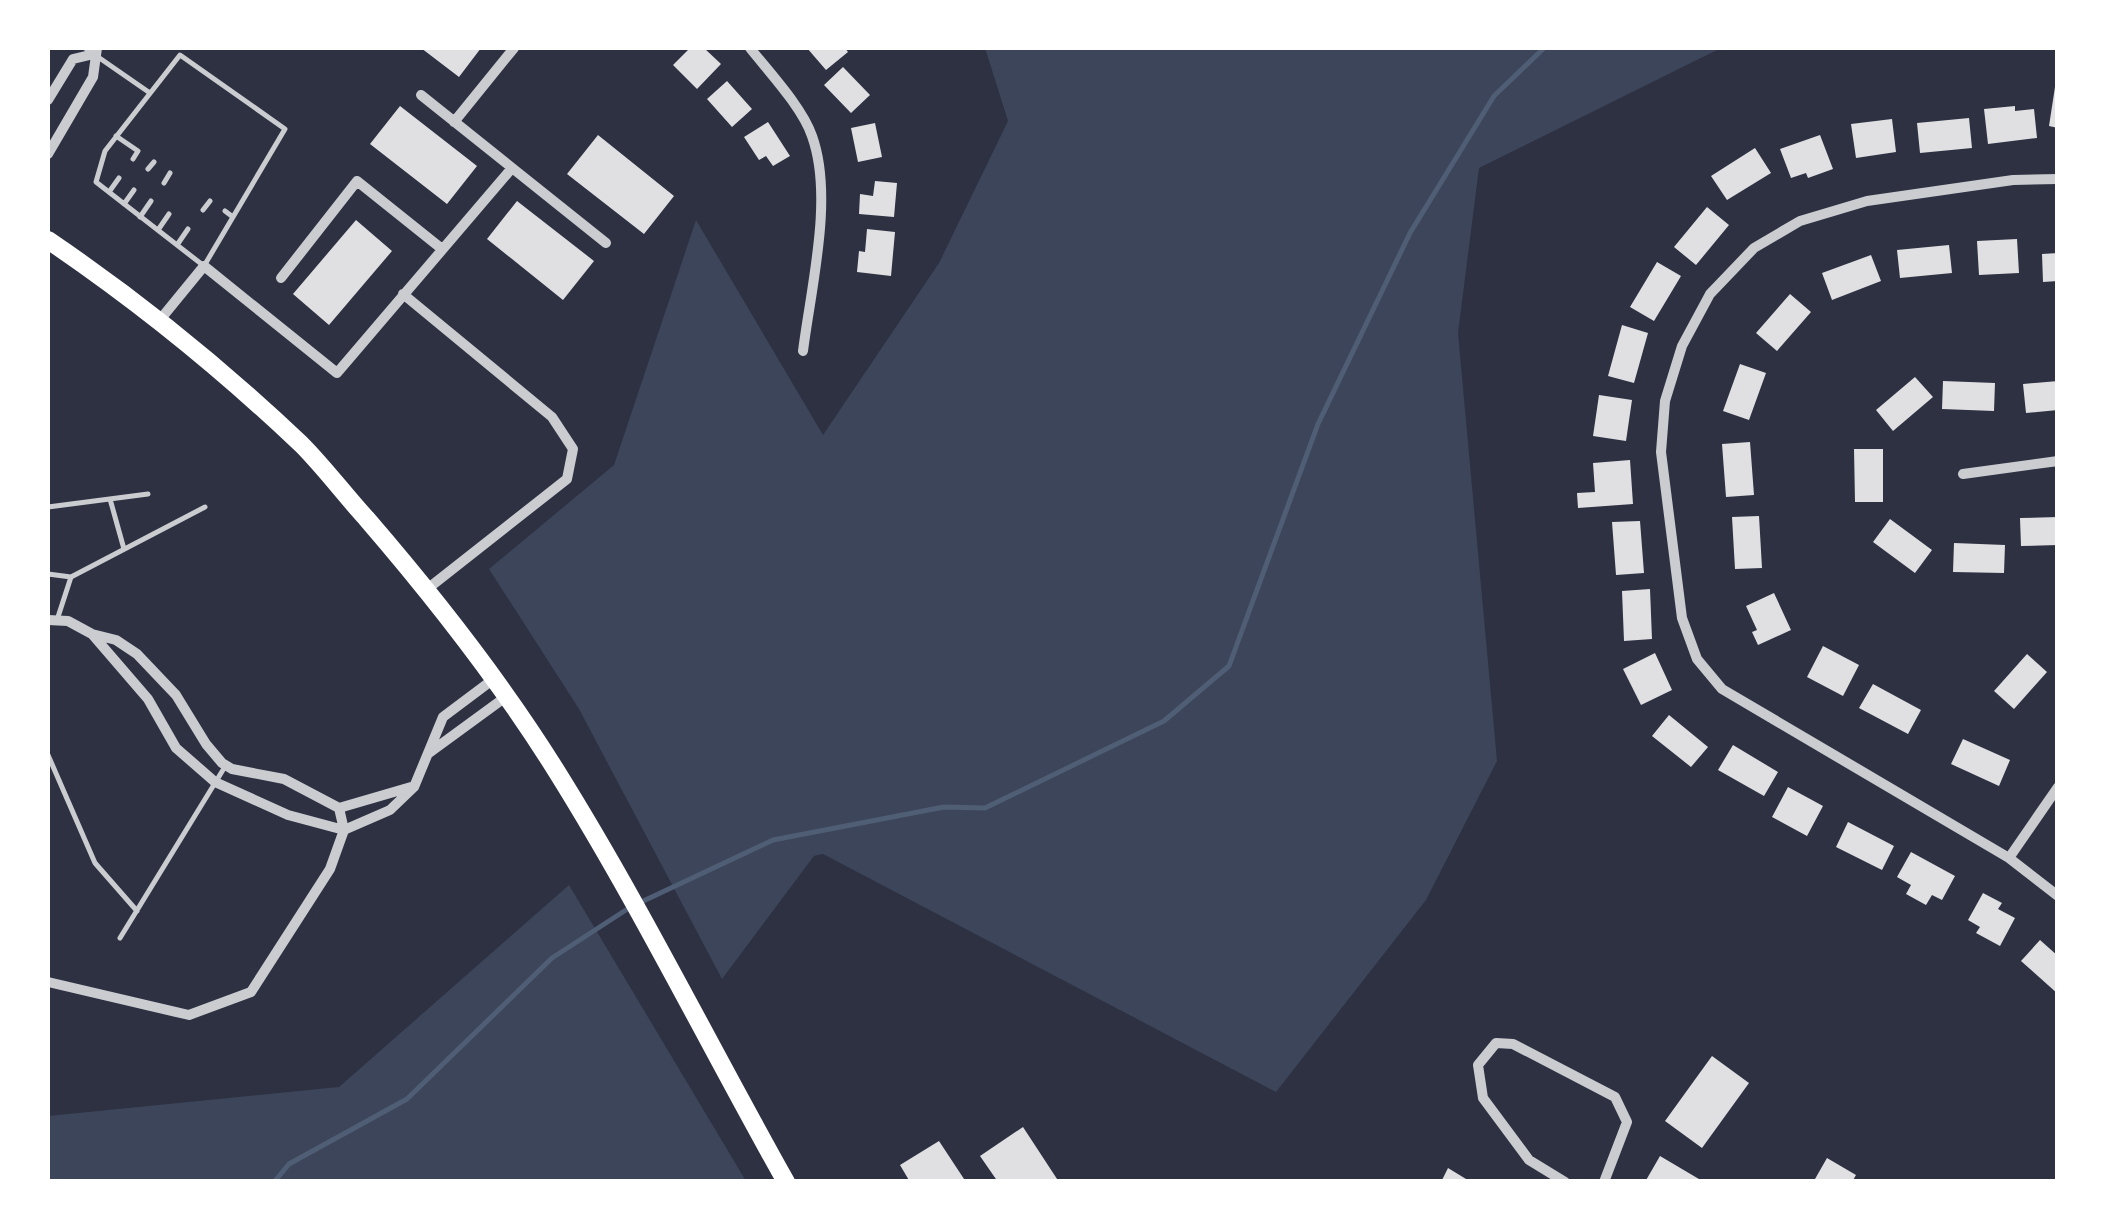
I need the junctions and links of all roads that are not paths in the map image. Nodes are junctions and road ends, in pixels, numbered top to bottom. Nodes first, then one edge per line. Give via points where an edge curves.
1 (514, 48) edge
2 (750, 48) edge
3 (92, 50) edge
4 (150, 93) junction
5 (421, 96) dead end
6 (48, 100) edge
7 (454, 122) junction
8 (116, 136) junction
9 (48, 154) edge
10 (132, 159) dead end
11 (154, 162) dead end
12 (512, 168) junction
13 (148, 169) dead end
14 (170, 173) dead end
15 (119, 178) dead end
16 (2058, 179) edge
17 (164, 183) dead end
18 (134, 190) dead end
19 (110, 192) junction
20 (151, 201) dead end
21 (210, 201) dead end
22 (124, 204) junction
23 (203, 210) dead end
24 (224, 211) dead end
25 (169, 214) dead end
26 (140, 216) junction
27 (233, 217) junction
28 (188, 229) dead end
29 (158, 230) junction
30 (48, 240) edge
31 (606, 243) dead end
32 (176, 244) junction
33 (442, 249) junction
34 (204, 266) junction
35 (281, 278) dead end
36 (403, 294) junction
37 (159, 321) junction
38 (803, 351) dead end
39 (2058, 461) edge
40 (1963, 474) dead end
41 (148, 494) dead end
42 (110, 499) junction
43 (206, 506) dead end
44 (48, 507) edge
45 (124, 550) junction
46 (48, 574) edge
47 (71, 577) junction
48 (426, 590) junction
49 (52, 621) edge
50 (92, 634) junction
51 (495, 678) junction
52 (507, 696) junction
53 (428, 754) junction
54 (48, 755) edge
55 (49, 764) edge
56 (226, 765) junction
57 (215, 782) junction
58 (414, 786) junction
59 (2058, 787) edge
60 (339, 808) junction
61 (344, 830) junction
62 (2009, 858) junction
63 (2058, 896) edge
64 (137, 911) junction
65 (120, 938) dead end
66 (48, 982) edge
67 (786, 1182) edge
68 (1565, 1182) edge
69 (1604, 1182) edge

1 - 7 street
2 - 38 street via 811,132 820,162
3 - 4 lane
3 - 6 street via 72,60
3 - 9 street via 93,76
4 - 8 lane
4 - 27 lane via 180,56 285,129
5 - 7 street
7 - 12 street
8 - 10 lane via 138,151
8 - 19 lane via 104,151 96,182
11 - 13 lane
12 - 31 street
12 - 33 street
14 - 17 lane
15 - 19 lane
16 - 62 street via 1868,200 1800,220 1754,248 1710,294 1682,346 1665,401 1661,452 1682,618 1696,659 1722,688
18 - 22 lane
19 - 22 lane
20 - 26 lane
21 - 23 lane
22 - 26 lane
24 - 27 lane
25 - 29 lane
26 - 29 lane
27 - 34 lane
28 - 32 lane
29 - 32 lane
30 - 37 main road
32 - 34 lane
33 - 35 street via 358,181
33 - 36 street
34 - 36 street via 337,373
34 - 37 street
36 - 48 street via 552,418 573,449 567,479
37 - 48 main road via 303,446
39 - 40 street
41 - 42 lane
42 - 44 lane
42 - 45 lane
43 - 45 lane
45 - 47 lane
46 - 47 lane
47 - 49 lane
48 - 51 main road
49 - 50 street
50 - 56 street via 138,654
50 - 57 street via 148,699 176,748
51 - 52 main road
51 - 53 street via 443,717
52 - 53 street
52 - 67 main road via 592,831
53 - 58 street
54 - 55 lane
55 - 64 lane via 95,864
56 - 57 lane
56 - 60 street via 284,780
57 - 61 street via 288,816
57 - 64 lane
58 - 60 street
58 - 61 street via 390,810
59 - 62 street
60 - 61 street
61 - 66 street via 330,869 251,992 189,1014
62 - 63 street
64 - 65 lane
68 - 69 street via 1528,1160 1482,1098 1478,1065 1496,1043 1513,1044 1615,1097 1627,1122

